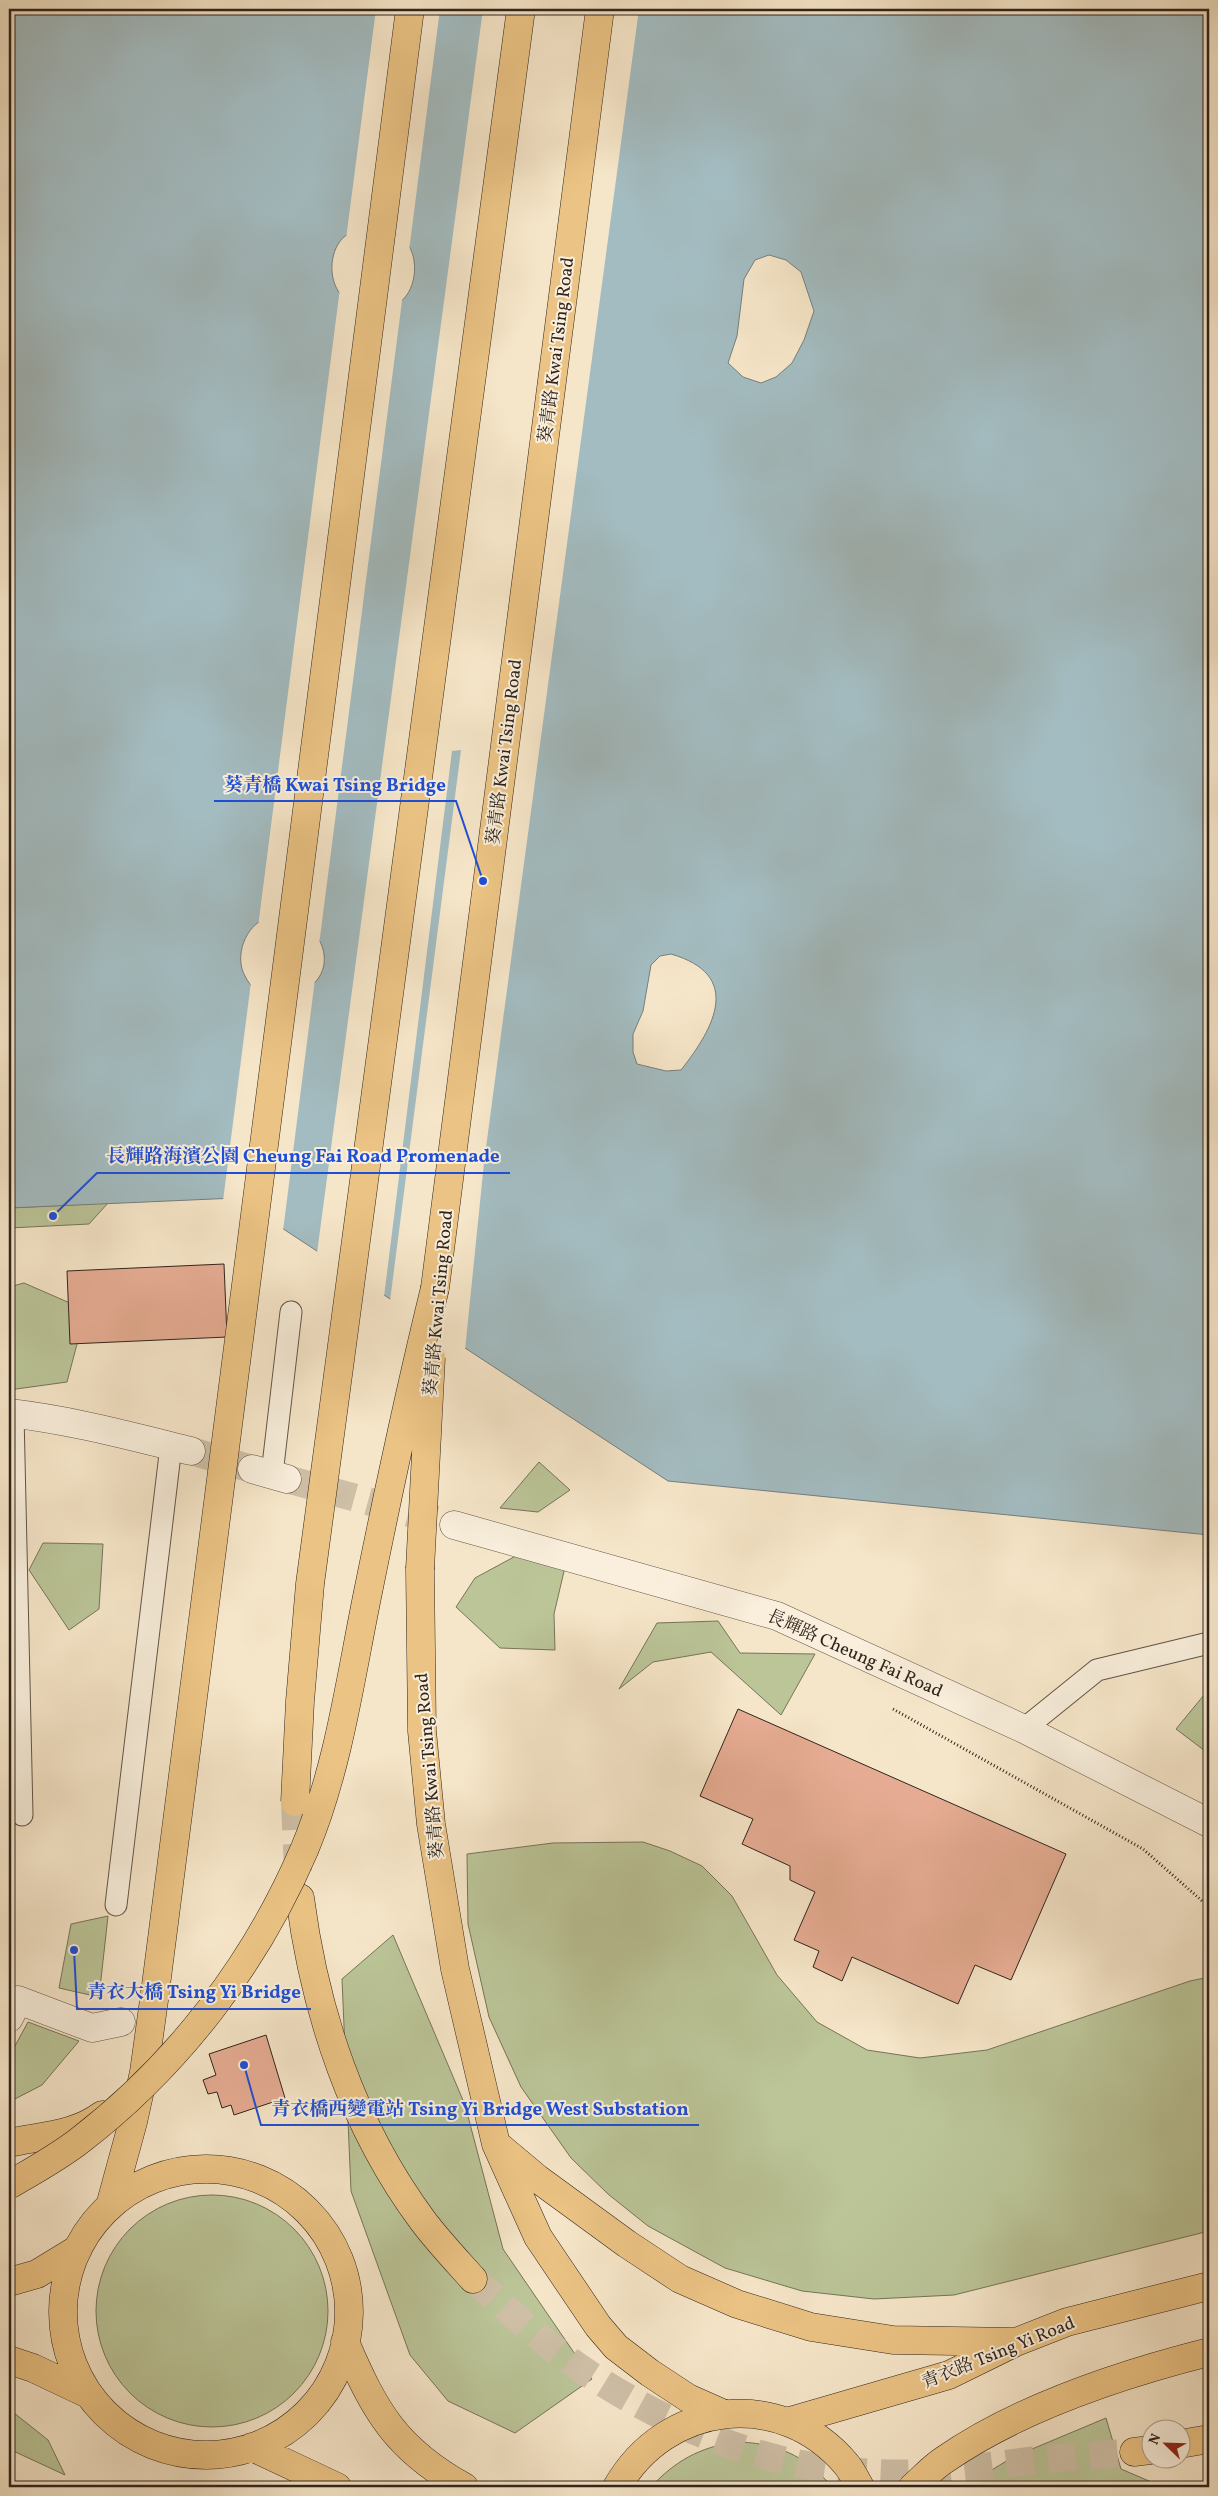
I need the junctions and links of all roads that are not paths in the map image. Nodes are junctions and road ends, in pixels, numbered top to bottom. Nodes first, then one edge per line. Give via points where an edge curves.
1 (410, 9) edge
2 (521, 9) edge
3 (600, 9) edge
4 (435, 1288) junction
5 (291, 1312) dead end
6 (11, 1414) edge
7 (181, 1449) joint
8 (270, 1474) dead end
9 (454, 1525) tunnel mouth
10 (1209, 1643) edge
11 (1024, 1729) junction
12 (295, 1802) tunnel mouth
13 (22, 1815) dead end
14 (1209, 1823) edge
15 (300, 1898) tunnel mouth
16 (116, 1905) dead end
17 (9, 2018) edge
18 (121, 2022) dead end
19 (144, 2072) junction
20 (9, 2143) edge
21 (496, 2144) junction
22 (9, 2185) edge
23 (110, 2206) junction
24 (78, 2249) junction
25 (472, 2279) tunnel mouth
26 (9, 2282) edge
27 (1209, 2286) edge
28 (345, 2342) junction
29 (1016, 2342) junction
30 (1209, 2352) edge
31 (9, 2360) edge
32 (88, 2394) junction
33 (724, 2414) junction
34 (787, 2422) junction
35 (1209, 2439) edge
36 (1190, 2442) edge
37 (252, 2447) junction
38 (337, 2487) edge
39 (464, 2487) edge
40 (617, 2487) edge
41 (860, 2487) edge
42 (913, 2487) edge

1 - 19 main road, bridge
2 - 12 main road, bridge via 312,1574 300,1701
3 - 4 main road, 葵青路 Kwai Tsing Road
4 - 21 main road, 葵青路 Kwai Tsing Road, bridge via 420,1569 422,1731 432,1824 455,1969
4 - 22 main road, bridge via 330,1771 305,1847 282,1896 251,1953 165,2064 79,2141
5 - 8 lane
6 - 7 street via 108,1430
6 - 13 lane
7 - 16 lane
9 - 11 street, 長輝路 Cheung Fai Road via 777,1616
10 - 11 lane via 1097,1670
11 - 14 street, 長輝路 Cheung Fai Road
15 - 25 main road via 319,1999 341,2071 379,2153 423,2221
17 - 18 street via 18,2000 92,2028
19 - 20 main road via 91,2124
19 - 23 main road
21 - 29 main road via 545,2185 627,2244 680,2279 737,2304 811,2327 893,2340
21 - 33 main road, 葵青路 Kwai Tsing Road via 538,2237 598,2326 616,2347 650,2374 688,2398
23 - 24 main road
23 - 28 main road via 141,2184 168,2174 206,2168 244,2173 269,2182 302,2204 326,2232 344,2274 349,2305
24 - 26 main road via 37,2274
24 - 32 main road via 68,2276 63,2304 65,2332 76,2371
27 - 29 main road, 青衣路 Tsing Yi Road via 1067,2322
28 - 37 main road via 338,2365 310,2410 280,2434
28 - 39 main road via 366,2391 407,2448 436,2471
29 - 34 main road, 青衣路 Tsing Yi Road via 949,2375
30 - 42 main road via 1105,2383 1005,2423 944,2460
31 - 32 main road
32 - 37 main road via 116,2423 146,2442 168,2449 214,2455
33 - 34 main road via 756,2414
33 - 40 main road via 673,2430 646,2449 626,2470
34 - 41 main road via 818,2438 847,2465
35 - 36 main road
37 - 38 main road

